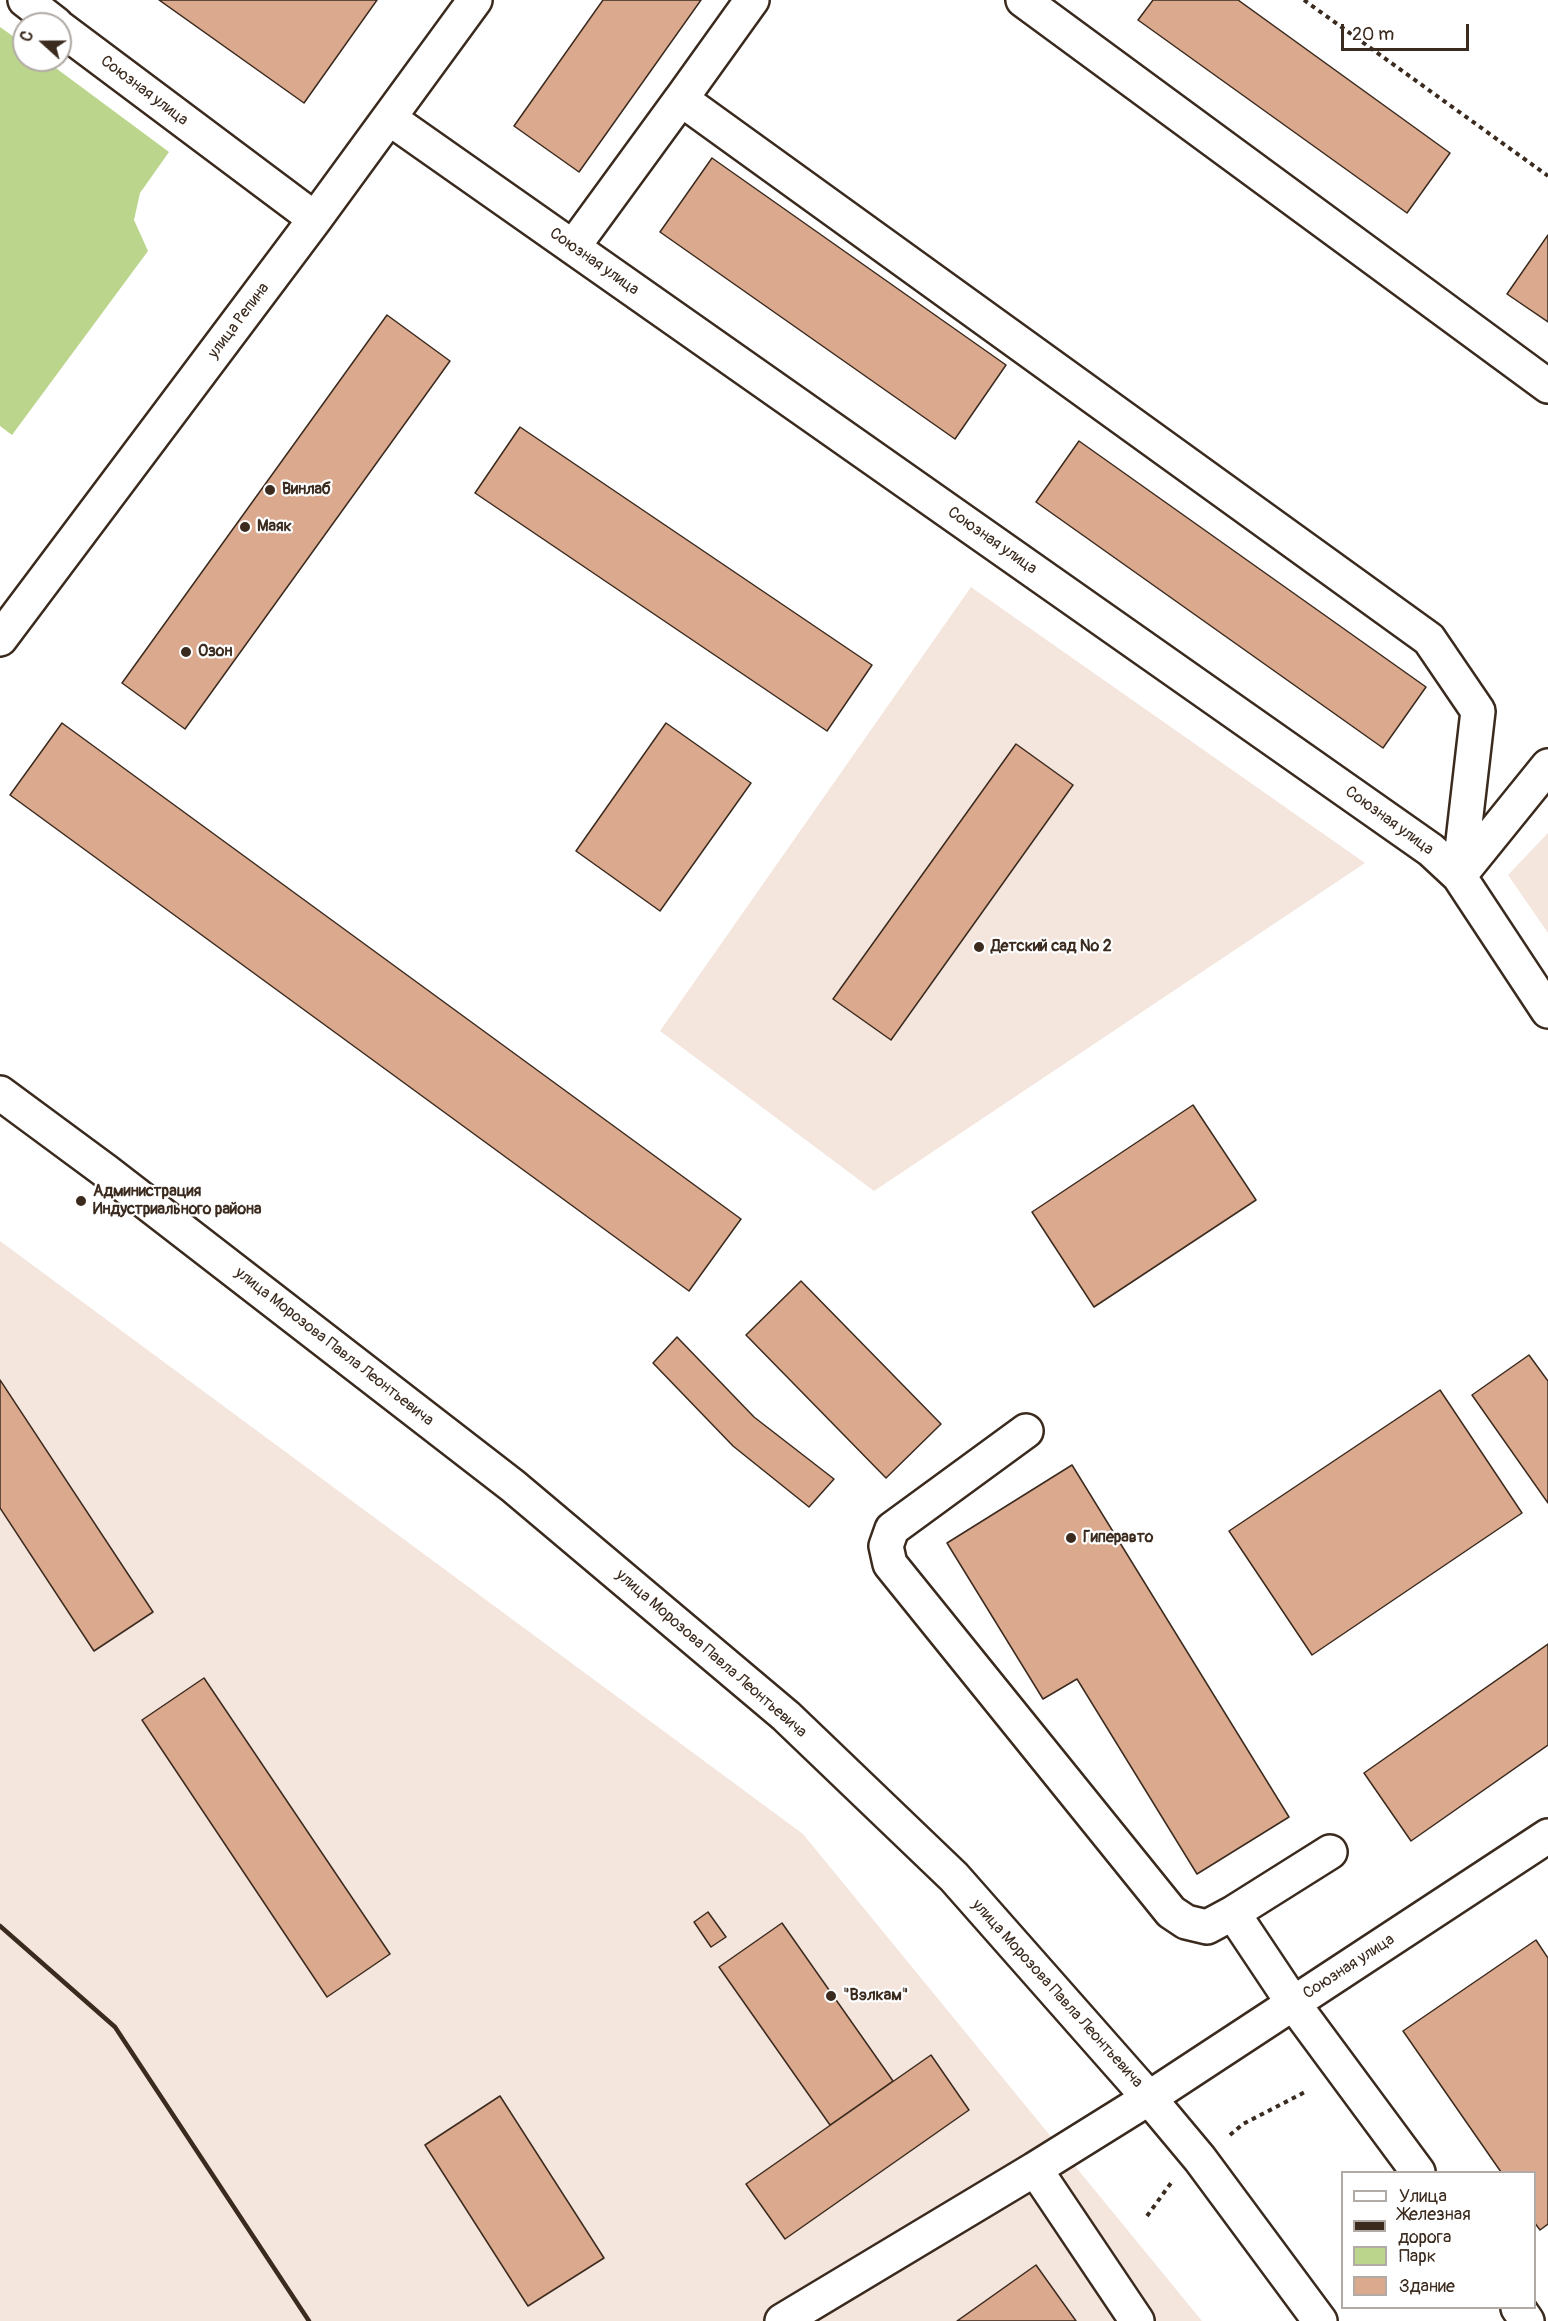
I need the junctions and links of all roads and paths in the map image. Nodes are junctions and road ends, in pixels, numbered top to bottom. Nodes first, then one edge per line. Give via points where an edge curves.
1 (25, 0) edge
2 (475, 0) edge
3 (752, 0) edge
4 (1023, 0) edge
5 (1304, 0) edge
6 (40, 12) edge
7 (72, 36) edge
8 (681, 99) junction
9 (389, 118) junction
10 (1548, 176) edge
11 (315, 219) junction
12 (573, 247) junction
13 (1548, 386) edge
14 (0, 639) edge
15 (1548, 766) edge
16 (1458, 876) junction
17 (1548, 1011) edge
18 (0, 1093) edge
19 (1026, 1431) dead end
20 (1548, 1836) edge
21 (1330, 1852) dead end
22 (1233, 1913) junction
23 (1293, 2003) junction
24 (1149, 2098) junction
25 (1035, 2169) junction
26 (1417, 2171) edge
27 (782, 2321) edge
28 (1137, 2321) edge
29 (1320, 2321) edge

1 - 6 street
2 - 9 street, улица Репина
3 - 8 street
4 - 13 street
5 - 10 path
7 - 11 street, Союзная улица
8 - 12 street
8 - 16 street via 1429,639 1478,711
9 - 11 street, улица Репина
9 - 12 street, Союзная улица
11 - 14 street, улица Репина
12 - 16 street, Союзная улица via 1431,850
15 - 16 street
16 - 17 street, Союзная улица
18 - 24 street, улица Морозова Павла Леонтьевича via 513,1486 786,1716 954,1877
19 - 22 street via 892,1529 886,1546 891,1564 1171,1911 1186,1922 1207,1928
20 - 23 street, Союзная улица
21 - 22 street
22 - 23 street
23 - 24 street, Союзная улица
23 - 26 street
24 - 25 street, Союзная улица
24 - 29 street, улица Морозова Павла Леонтьевича via 1200,2159
25 - 27 street, Союзная улица
25 - 28 street

